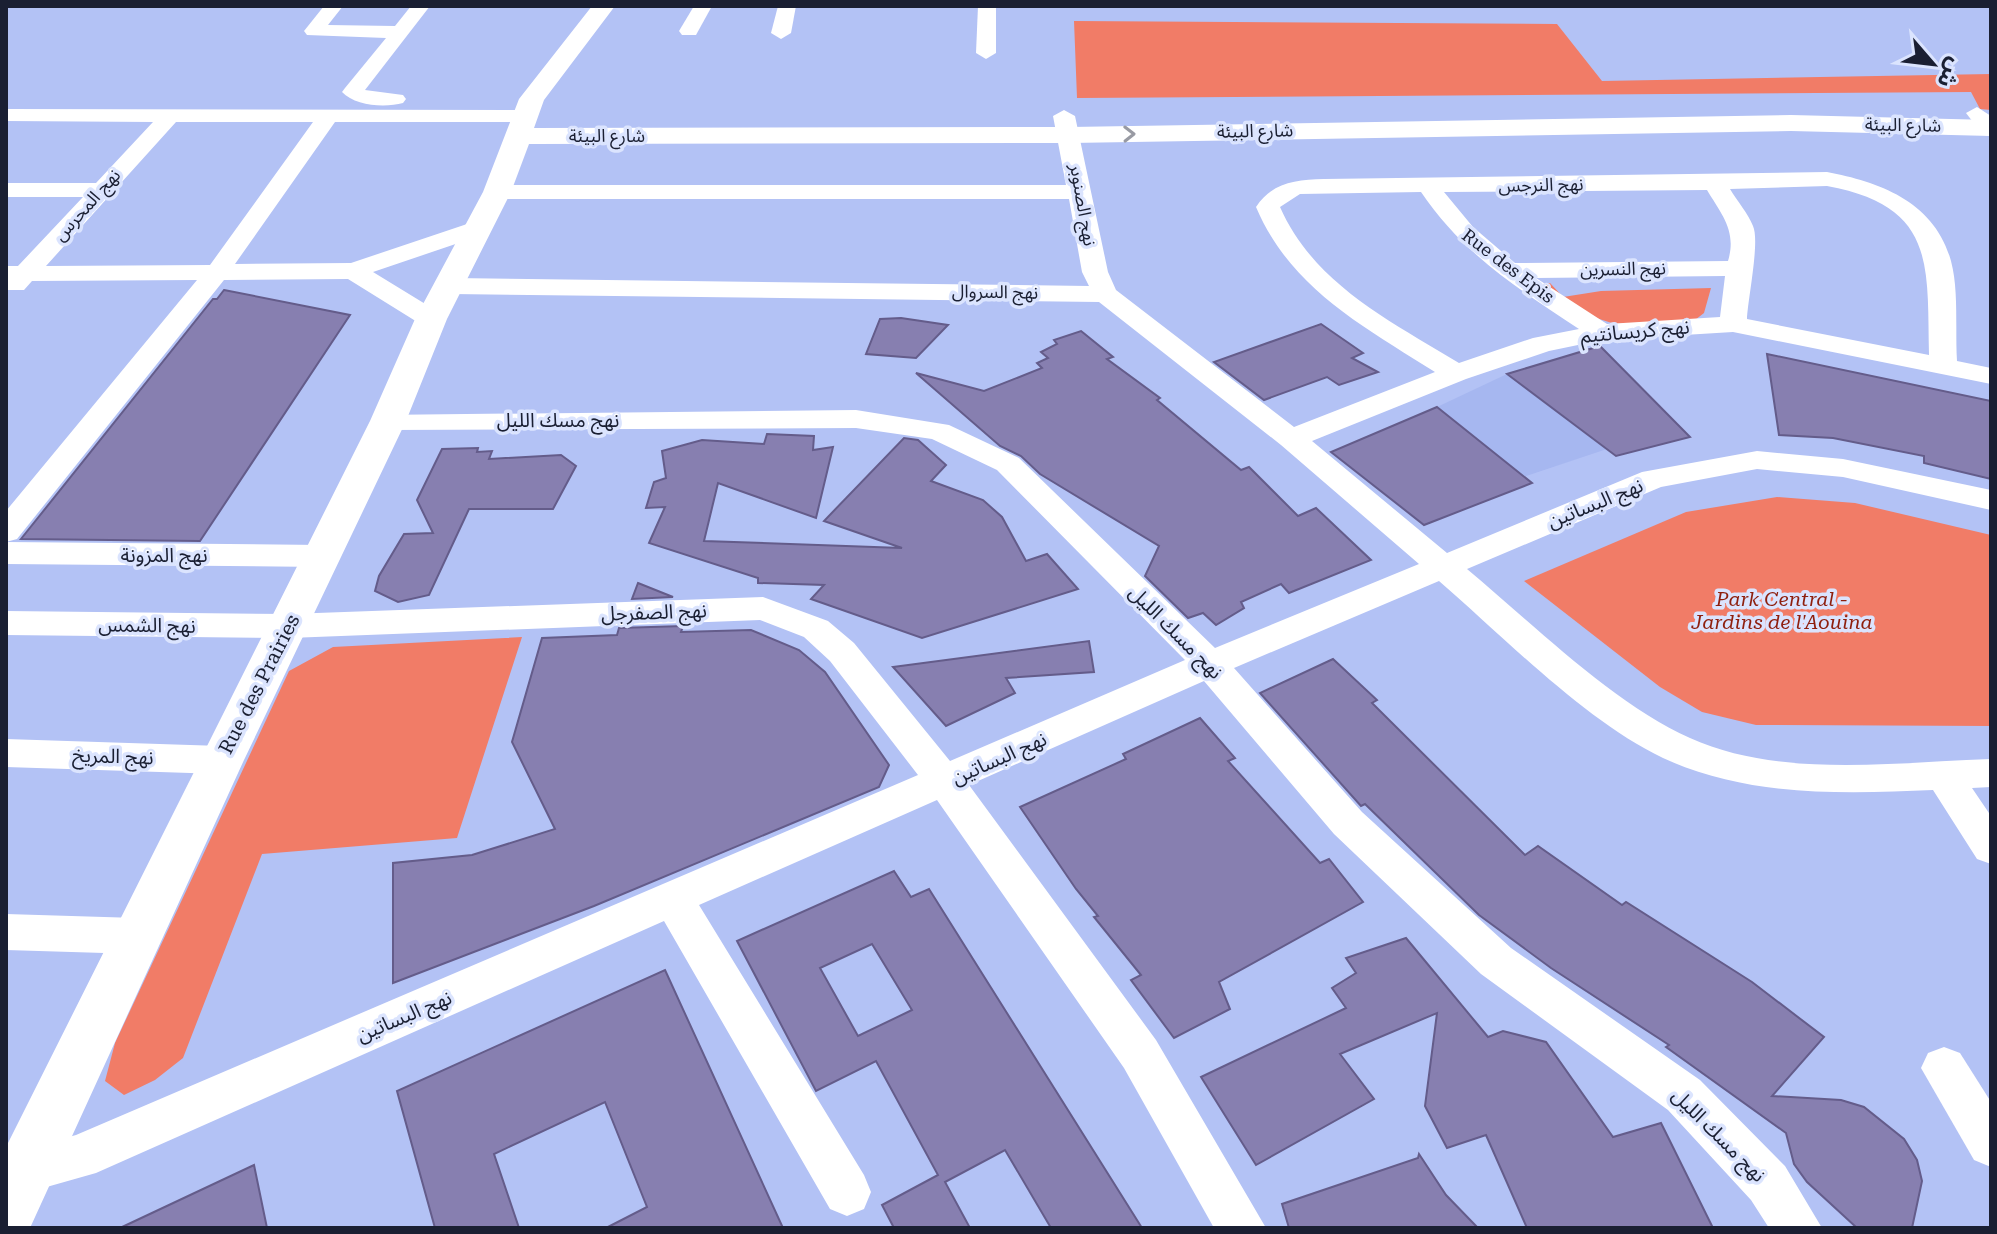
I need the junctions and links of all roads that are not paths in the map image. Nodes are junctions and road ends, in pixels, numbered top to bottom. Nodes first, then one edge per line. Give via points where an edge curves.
1 (334, 6) edge
2 (421, 6) edge
3 (604, 6) edge
4 (703, 6) edge
5 (787, 6) edge
6 (987, 6) edge
7 (689, 31) dead end
8 (398, 32) junction
9 (781, 33) dead end
10 (986, 53) dead end
11 (6, 115) edge
12 (329, 115) junction
13 (169, 117) junction
14 (1988, 123) edge
15 (1067, 126) junction
16 (511, 155) junction
17 (1714, 183) junction
18 (1429, 187) junction
19 (6, 190) edge
20 (100, 190) junction
21 (1081, 192) junction
22 (1738, 268) junction
23 (218, 271) junction
24 (353, 271) junction
25 (1508, 271) junction
26 (16, 274) edge
27 (6, 293) edge
28 (1105, 294) junction
29 (442, 302) junction
30 (1733, 324) junction
31 (1602, 332) junction
32 (1943, 365) junction
33 (1456, 373) junction
34 (1991, 376) edge
35 (388, 421) junction
36 (1291, 439) junction
37 (1991, 500) edge
38 (6, 532) edge
39 (6, 553) edge
40 (322, 556) junction
41 (1444, 565) junction
42 (6, 623) edge
43 (289, 626) junction
44 (1210, 664) junction
45 (6, 753) edge
46 (221, 760) junction
47 (1991, 773) edge
48 (1943, 775) junction
49 (945, 781) junction
50 (1991, 848) edge
51 (673, 899) junction
52 (6, 932) edge
53 (137, 936) junction
54 (1944, 1068) dead end
55 (1991, 1144) edge
56 (29, 1169) junction
57 (847, 1192) dead end
58 (6, 1212) edge
59 (1241, 1228) edge
60 (1797, 1228) edge

1 - 8 street via 314,31
2 - 8 street
3 - 16 street, Rue des Prairies
4 - 7 street
5 - 9 street
6 - 10 street
8 - 16 street via 352,92
11 - 13 street
12 - 13 street
12 - 16 street
12 - 23 street
13 - 20 street, نهج المحرس
14 - 15 street, شارع البيئة
15 - 16 street, شارع البيئة
15 - 21 street, نهج الصنوبر
16 - 21 street
16 - 24 street
16 - 29 street, Rue des Prairies
17 - 18 street, نهج النرجس
17 - 22 street via 1742,227 1745,244
17 - 32 street, نهج النرجس via 1827,179 1865,186 1899,203 1930,238 1939,263
18 - 25 street, Rue des Epis via 1449,220
18 - 33 street, نهج النرجس via 1301,187 1273,197 1268,207 1288,247 1316,280
19 - 20 street
20 - 26 street, نهج المحرس
21 - 28 street, نهج الصنوبر via 1095,272
22 - 25 street, نهج النسرين
22 - 30 street
23 - 24 street
23 - 26 street
23 - 38 street
24 - 29 street
25 - 31 street, Rue des Epis
26 - 27 street, نهج المحرس
28 - 29 street, نهج السروال
28 - 36 street
29 - 35 street, Rue des Prairies
30 - 31 street, نهج كريسانتيم
30 - 32 street, نهج كريسانتيم
31 - 33 street, نهج كريسانتيم
32 - 34 street, نهج كريسانتيم
33 - 36 street, نهج كريسانتيم
35 - 40 street, Rue des Prairies
35 - 44 street, نهج مسك الليل via 856,419 939,431 1008,464
36 - 41 street
37 - 41 street, نهج البساتين via 1843,468 1757,460 1653,479
39 - 40 street, نهج المزونة
40 - 43 street, Rue des Prairies
41 - 44 street, نهج البساتين
41 - 48 street via 1606,704 1681,750 1749,771
42 - 43 street, نهج الشمس
43 - 46 street, Rue des Prairies
43 - 49 street, نهج الصفرجل via 763,608 816,629 842,652
44 - 49 street, نهج البساتين
44 - 60 street, نهج مسك الليل via 1348,823 1496,961 1684,1095 1768,1183
45 - 46 street, نهج المريخ
46 - 53 street, Rue des Prairies
47 - 48 street
48 - 50 street
49 - 51 street, نهج البساتين
49 - 59 street, نهج الصفرجل via 1140,1054
51 - 56 street, نهج البساتين via 79,1157
51 - 57 street
52 - 53 street
53 - 56 street, Rue des Prairies
54 - 55 street
56 - 58 street, Rue des Prairies

